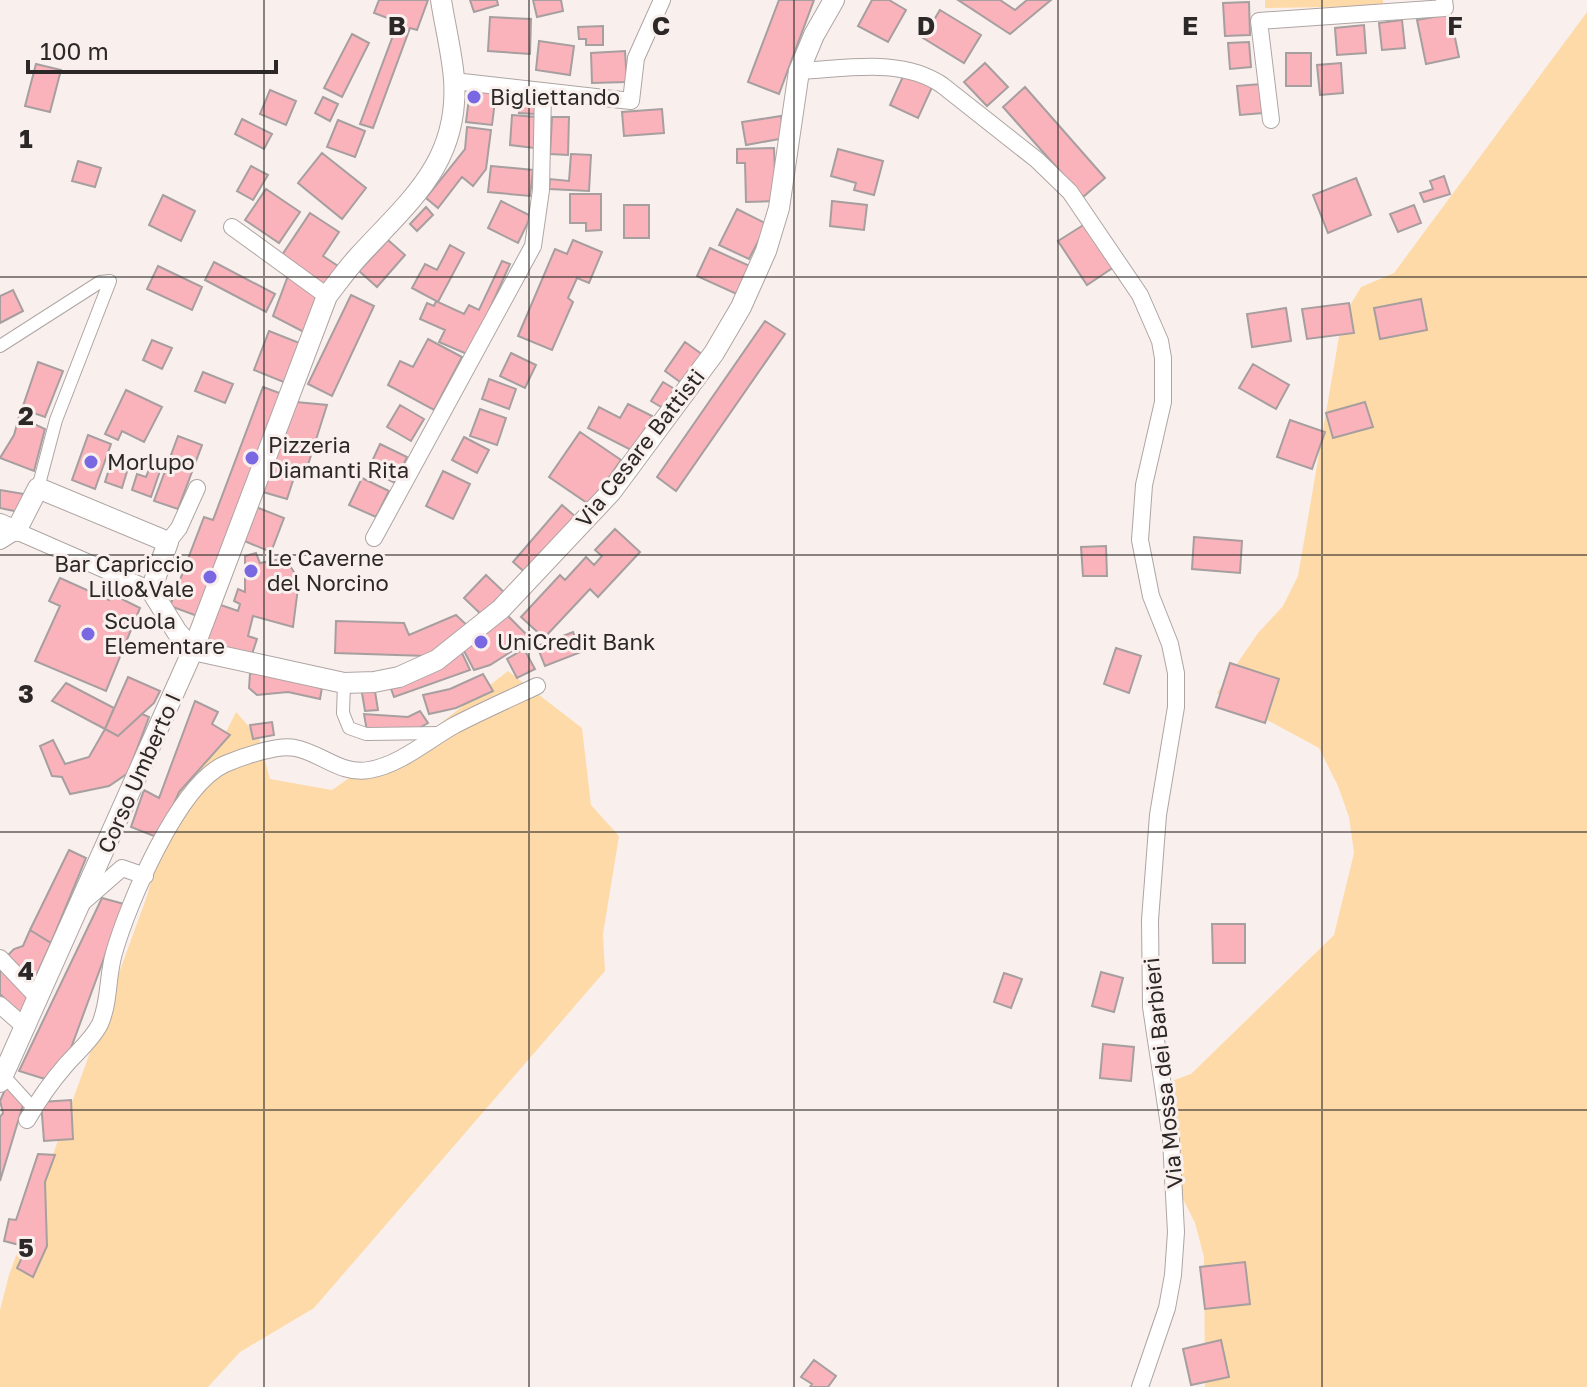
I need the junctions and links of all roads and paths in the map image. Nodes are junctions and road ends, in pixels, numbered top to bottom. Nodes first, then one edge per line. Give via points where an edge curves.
1 (441, 0) edge
2 (662, 0) edge
3 (834, 0) edge
4 (1444, 0) edge
5 (799, 71) junction
6 (454, 81) junction
7 (543, 91) junction
8 (1271, 120) dead end
9 (232, 227) dead end
10 (327, 296) junction
11 (0, 346) edge
12 (38, 488) junction
13 (197, 488) dead end
14 (5, 532) edge
15 (374, 538) dead end
16 (168, 542) junction
17 (151, 590) junction
18 (193, 650) junction
19 (344, 683) junction
20 (537, 686) dead end
21 (441, 733) junction
22 (145, 876) junction
23 (80, 904) junction
24 (0, 958) edge
25 (39, 999) junction
26 (0, 1005) edge
27 (26, 1028) junction
28 (2, 1079) edge
29 (30, 1114) joint
30 (1140, 1387) edge

1 - 6 street, Corso Umberto I
2 - 7 street via 636,58 631,101
3 - 5 street, Via Cesare Battisti
4 - 8 street via 1445,8 1259,21
5 - 19 street, Via Cesare Battisti via 779,208 758,271 728,331 631,467 501,609 459,645 399,677
5 - 30 street, Via Mossa dei Barbieri via 906,68 942,85 1070,192 1134,284 1160,341 1164,392 1144,485 1140,540 1151,596 1176,673 1150,920 1151,1007 1171,1139 1176,1232 1167,1308
6 - 7 street
6 - 10 street, Corso Umberto I via 449,128 433,171 418,195
7 - 15 street via 541,190 533,246
9 - 10 street
10 - 18 street, Corso Umberto I
11 - 12 street via 100,282 110,281 56,420
12 - 14 street
12 - 16 street
13 - 16 street
14 - 17 street
16 - 17 street
17 - 18 street
18 - 19 street, Via Cesare Battisti
18 - 23 street, Corso Umberto I
19 - 21 street via 343,713 349,728 366,734
20 - 21 street
21 - 22 street via 368,770 347,769 290,747 221,766 186,799
22 - 23 street via 122,868
22 - 29 street via 115,949 101,1022
23 - 25 street, Corso Umberto I
24 - 25 street
25 - 27 street, Corso Umberto I
26 - 27 street
27 - 28 street, Corso Umberto I
28 - 29 street

